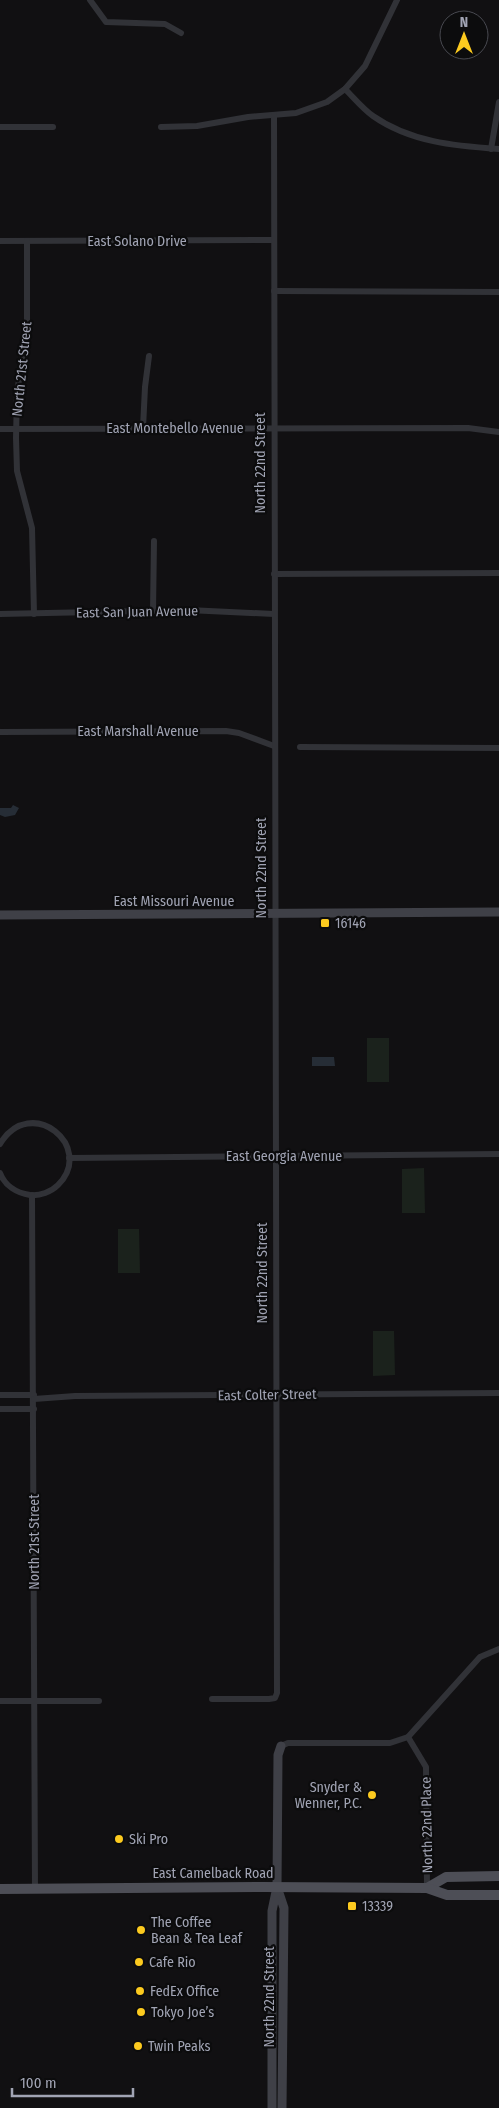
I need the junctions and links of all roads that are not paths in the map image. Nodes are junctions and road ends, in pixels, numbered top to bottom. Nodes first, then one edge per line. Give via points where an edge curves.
1 (90, 0) edge
2 (397, 0) edge
3 (181, 33) dead end
4 (345, 89) junction
5 (499, 102) edge
6 (274, 115) junction
7 (0, 127) edge
8 (53, 127) dead end
9 (161, 127) dead end
10 (491, 149) junction
11 (499, 149) edge
12 (274, 240) junction
13 (0, 241) edge
14 (27, 241) junction
15 (274, 291) junction
16 (499, 292) edge
17 (149, 356) dead end
18 (274, 427) junction
19 (143, 428) junction
20 (0, 429) edge
21 (16, 429) junction
22 (499, 432) edge
23 (154, 541) dead end
24 (499, 573) edge
25 (274, 574) junction
26 (153, 611) junction
27 (0, 614) edge
28 (34, 614) junction
29 (274, 614) junction
30 (0, 732) edge
31 (274, 746) junction
32 (300, 748) dead end
33 (499, 748) edge
34 (499, 912) edge
35 (276, 914) junction
36 (0, 915) edge
37 (0, 1144) edge
38 (499, 1154) edge
39 (275, 1156) junction
40 (69, 1158) junction
41 (0, 1173) edge
42 (32, 1195) junction
43 (499, 1393) edge
44 (0, 1395) edge
45 (276, 1395) junction
46 (34, 1397) junction
47 (0, 1409) edge
48 (34, 1409) junction
49 (499, 1649) edge
50 (212, 1699) dead end
51 (0, 1701) edge
52 (35, 1701) junction
53 (99, 1701) dead end
54 (408, 1737) junction
55 (281, 1746) joint
56 (499, 1876) edge
57 (277, 1886) junction
58 (427, 1888) junction
59 (0, 1889) edge
60 (35, 1889) junction
61 (499, 1895) edge
62 (272, 1975) junction
63 (283, 1975) junction
64 (272, 2108) edge
65 (282, 2108) edge

1 - 3 street via 106,22 165,24
2 - 4 street via 365,66
4 - 6 street via 314,109
4 - 10 street via 373,116 408,134 448,146
5 - 10 street
6 - 9 street via 248,116 197,126
6 - 12 street, North 22nd Street
7 - 8 street
10 - 11 street
12 - 14 street, East Solano Drive
12 - 15 street, North 22nd Street
13 - 14 street, East Solano Drive
14 - 21 street, North 21st Street via 26,327 17,393
15 - 16 street
15 - 18 street, North 22nd Street
17 - 19 street
18 - 19 street, East Montebello Avenue
18 - 22 street, East Montebello Avenue via 468,428
18 - 25 street, North 22nd Street
19 - 21 street, East Montebello Avenue
20 - 21 street, East Montebello Avenue
21 - 28 street, North 21st Street via 17,471 32,528
23 - 26 street
24 - 25 street
25 - 29 street, North 22nd Street
26 - 28 street, East San Juan Avenue
26 - 29 street, East San Juan Avenue
27 - 28 street, East San Juan Avenue
29 - 31 street, North 22nd Street
30 - 31 street, East Marshall Avenue via 226,731
31 - 35 street, North 22nd Street
32 - 33 street
34 - 35 street, East Missouri Avenue
35 - 36 street, East Missouri Avenue
35 - 39 street, North 22nd Street
37 - 40 street via 17,1126 41,1123 61,1136
38 - 39 street, East Georgia Avenue
39 - 40 street, East Georgia Avenue
39 - 45 street, North 22nd Street
40 - 42 street via 68,1170 58,1184 44,1194
41 - 42 street via 10,1187
42 - 46 street, North 21st Street
43 - 45 street, East Colter Street
44 - 46 street, East Colter Street
45 - 46 street, East Colter Street
45 - 50 street, North 22nd Street via 275,1698
46 - 48 street, North 21st Street
47 - 48 street
48 - 52 street, North 21st Street
49 - 54 street via 480,1657
51 - 52 street
52 - 53 street
52 - 60 street, North 21st Street
54 - 55 street via 390,1743 288,1742
54 - 58 street, North 22nd Place via 426,1767
55 - 57 street, North 22nd Street via 278,1755
56 - 58 main road, East Camelback Road via 446,1877
57 - 58 main road, East Camelback Road
57 - 60 main road, East Camelback Road
57 - 62 street, North 22nd Street via 272,1908
57 - 63 street, North 22nd Street via 284,1908
58 - 61 main road, East Camelback Road via 447,1895
59 - 60 main road, East Camelback Road
62 - 63 street
62 - 64 street, North 22nd Street
63 - 65 street, North 22nd Street

